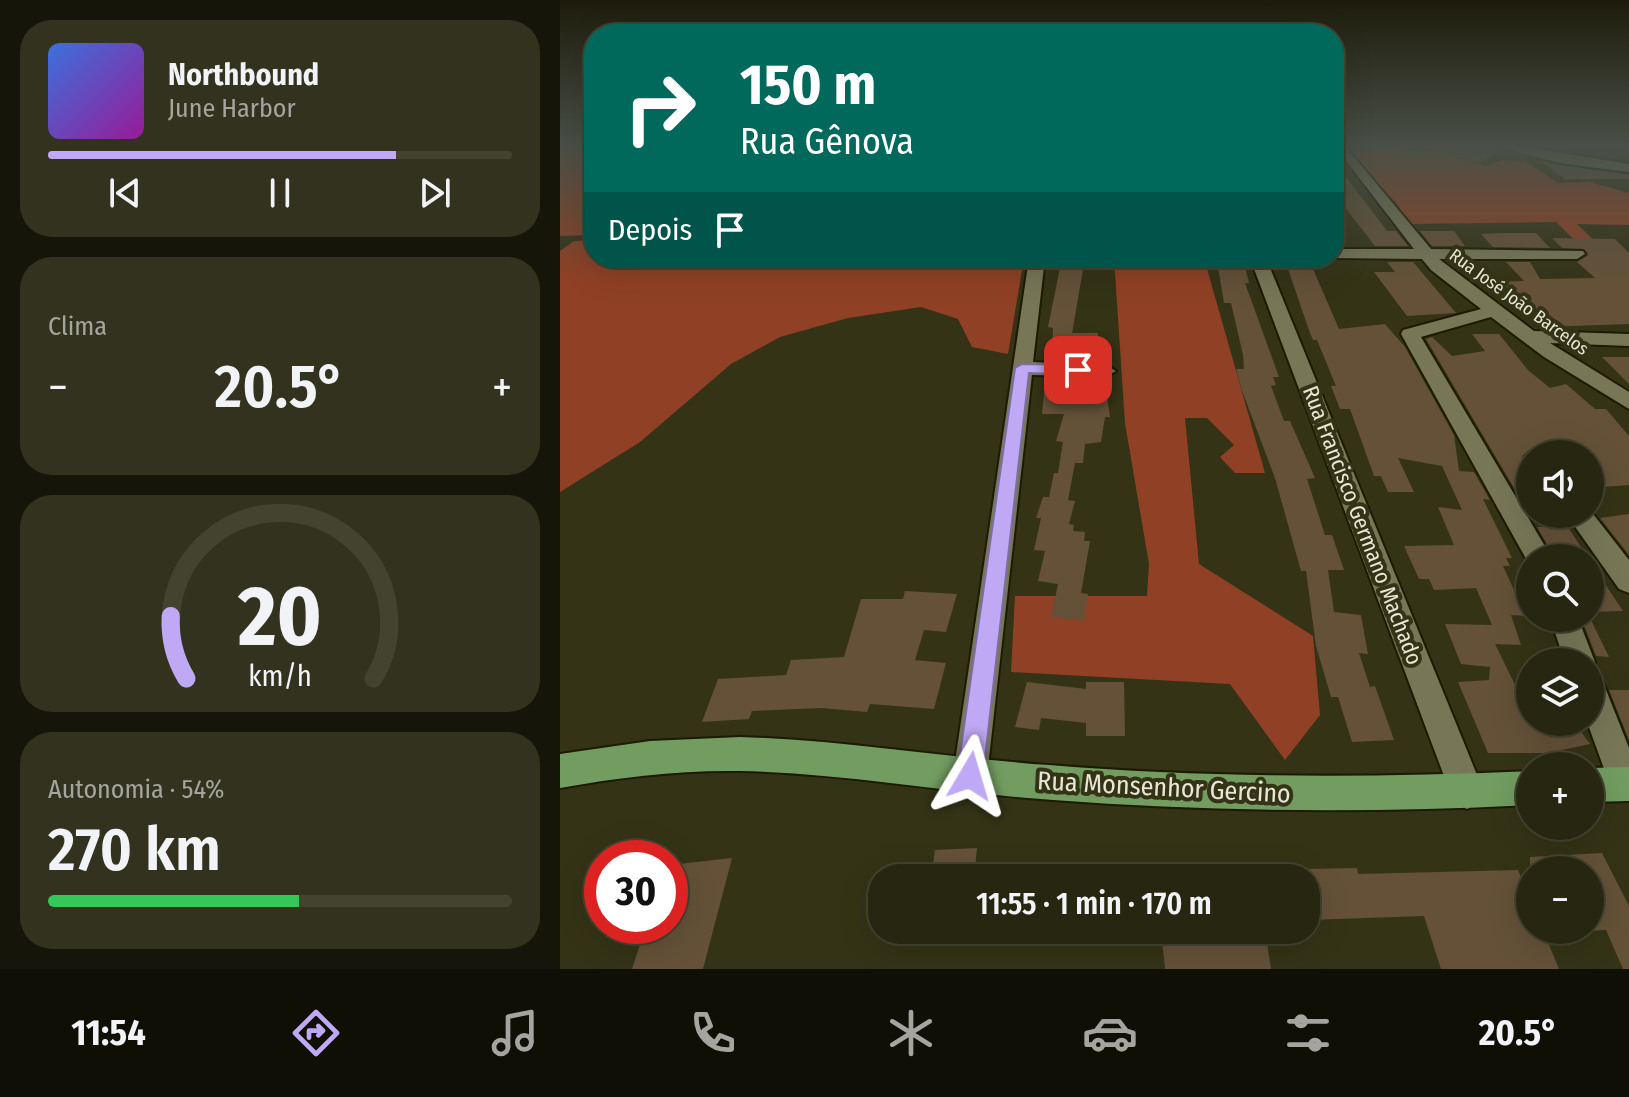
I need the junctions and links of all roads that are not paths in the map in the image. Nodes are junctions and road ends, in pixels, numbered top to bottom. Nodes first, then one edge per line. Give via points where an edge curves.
1 (1373, 190) edge
2 (1344, 254) edge
3 (1423, 254) junction
4 (1577, 254) dead end
5 (1036, 268) edge
6 (1262, 268) edge
7 (1492, 311) junction
8 (1530, 337) junction
9 (1629, 340) edge
10 (1022, 368) junction
11 (1106, 371) dead end
12 (1629, 402) edge
13 (1589, 528) edge
14 (1531, 544) edge
15 (1629, 581) edge
16 (1604, 723) edge
17 (560, 771) edge
18 (970, 776) junction
19 (1628, 784) edge
20 (1604, 785) edge
21 (1516, 789) edge
22 (1467, 792) junction

1 - 3 street, Rua José João Barcelos
2 - 3 street
3 - 4 street
3 - 7 street, Rua José João Barcelos
5 - 10 street
6 - 22 street, Rua Francisco Germano Machado
7 - 8 street, Rua José João Barcelos
7 - 14 street via 1410,334
8 - 9 street
8 - 12 street, Rua José João Barcelos
10 - 11 street
10 - 18 street
13 - 15 street
16 - 19 street
17 - 18 main road, Rua Monsenhor Gercino via 662,756 741,754
18 - 22 main road, Rua Monsenhor Gercino via 1226,791
19 - 20 main road
21 - 22 main road, Rua Monsenhor Gercino

